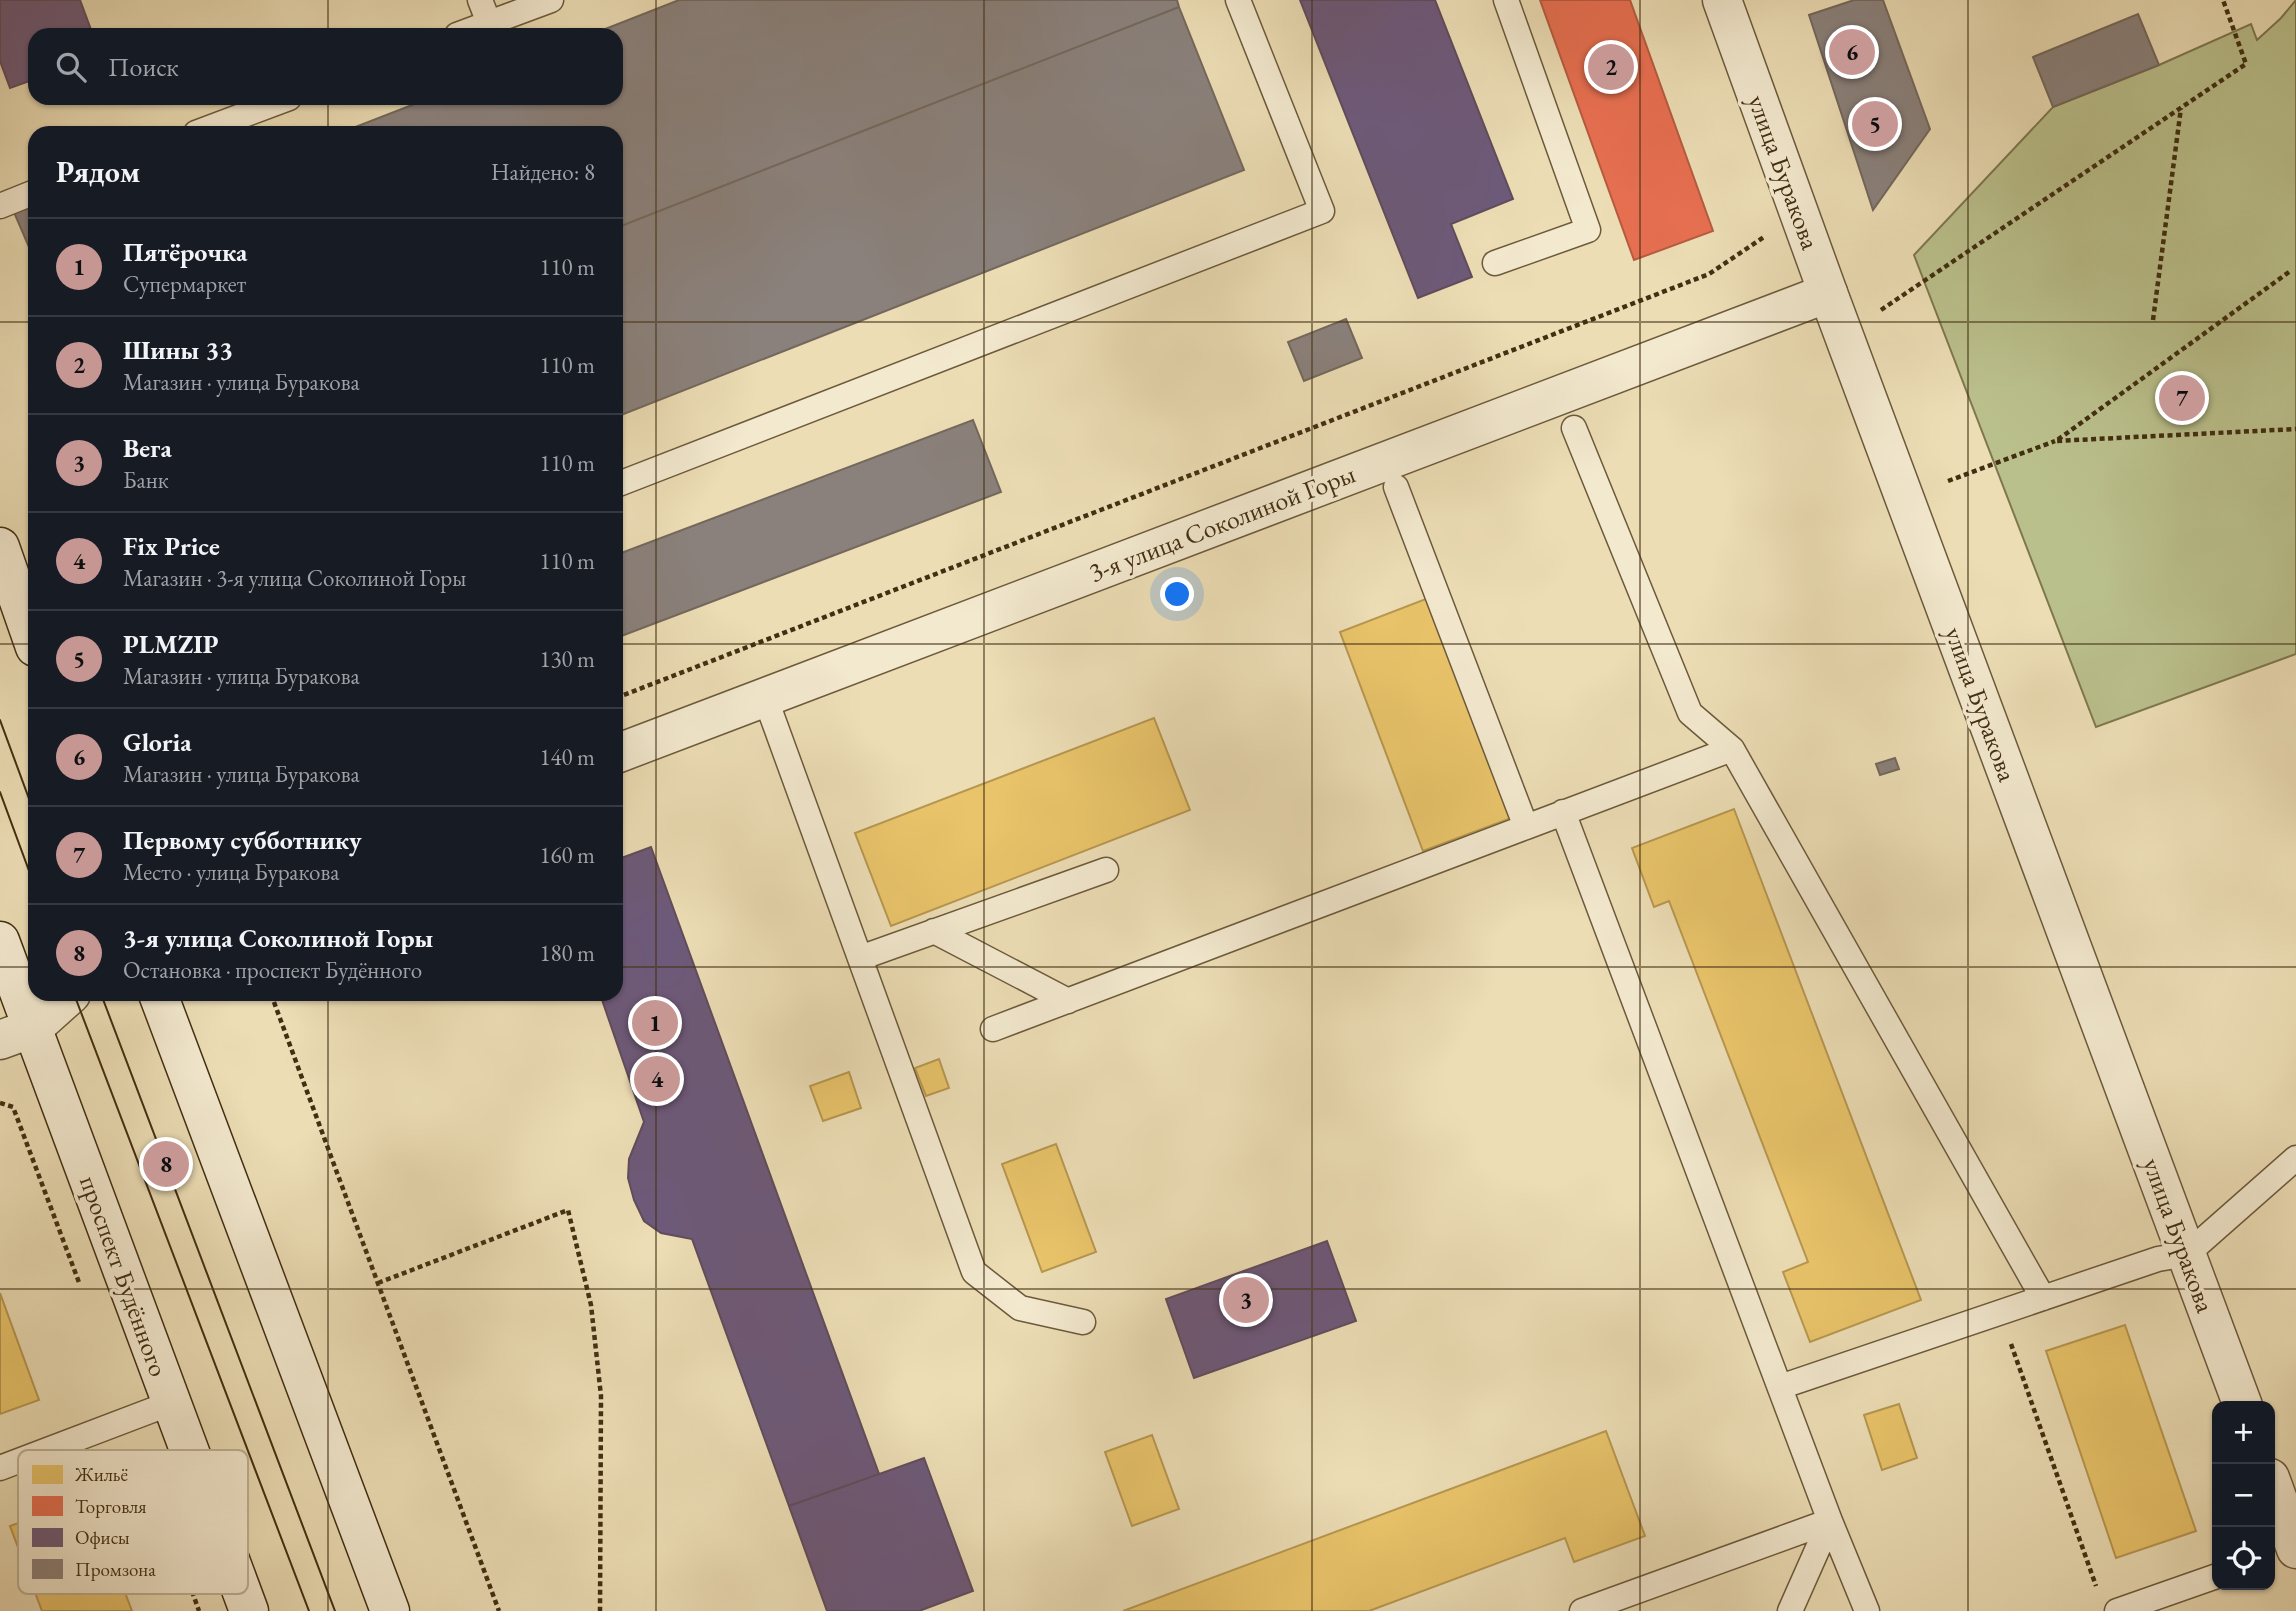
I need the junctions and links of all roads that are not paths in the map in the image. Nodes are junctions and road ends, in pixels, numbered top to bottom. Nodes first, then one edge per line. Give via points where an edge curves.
1 (481, 0) edge
2 (551, 0) edge
3 (1238, 0) edge
4 (1506, 0) edge
5 (1722, 0) edge
6 (489, 23) junction
7 (476, 28) edge
8 (270, 105) edge
9 (215, 126) edge
10 (28, 195) edge
11 (0, 206) edge
12 (1495, 263) dead end
13 (1828, 293) junction
14 (1574, 428) dead end
15 (623, 482) edge
16 (1396, 487) dead end
17 (0, 547) edge
18 (28, 627) edge
19 (765, 697) junction
20 (1732, 749) junction
21 (623, 751) edge
22 (1563, 812) junction
23 (1526, 827) junction
24 (1106, 870) dead end
25 (934, 931) junction
26 (0, 941) edge
27 (860, 958) junction
28 (61, 1001) edge
29 (161, 1001) edge
30 (1068, 1001) junction
31 (993, 1029) dead end
32 (16, 1034) edge
33 (2296, 1158) edge
34 (2187, 1254) junction
35 (2043, 1298) junction
36 (1083, 1322) dead end
37 (1780, 1387) junction
38 (2241, 1401) edge
39 (171, 1403) junction
40 (47, 1450) edge
41 (189, 1450) edge
42 (18, 1461) edge
43 (0, 1468) edge
44 (2275, 1492) edge
45 (1830, 1521) junction
46 (2296, 1549) edge
47 (2212, 1577) edge
48 (243, 1594) edge
49 (2109, 1605) edge
50 (249, 1611) edge
51 (390, 1611) edge
52 (1582, 1611) edge
53 (1790, 1611) edge
54 (1867, 1611) edge

1 - 6 lane
2 - 6 lane
3 - 15 lane via 1322,211
4 - 12 lane via 1588,230
5 - 13 street, улица Буракова
6 - 7 lane
8 - 9 lane
10 - 11 lane
13 - 19 street, 3-я улица Соколиной Горы
13 - 34 street, улица Буракова
14 - 20 lane via 1690,713
16 - 23 lane
17 - 18 street
19 - 21 street, 3-я улица Соколиной Горы
19 - 27 lane
20 - 22 lane
20 - 35 lane
22 - 23 lane
22 - 37 lane
23 - 30 lane
24 - 25 lane
25 - 27 lane
25 - 30 lane
26 - 32 street, проспект Будённого
27 - 36 lane via 974,1272 1020,1308
28 - 32 street
29 - 51 street
30 - 31 lane
32 - 39 street, проспект Будённого
33 - 34 lane
34 - 35 lane via 2158,1259
34 - 38 street, улица Буракова
35 - 37 lane
37 - 45 lane
39 - 40 lane
39 - 41 street, проспект Будённого
42 - 43 lane
44 - 46 street
45 - 52 lane
45 - 53 lane
45 - 54 lane
47 - 49 lane
48 - 50 street, проспект Будённого

